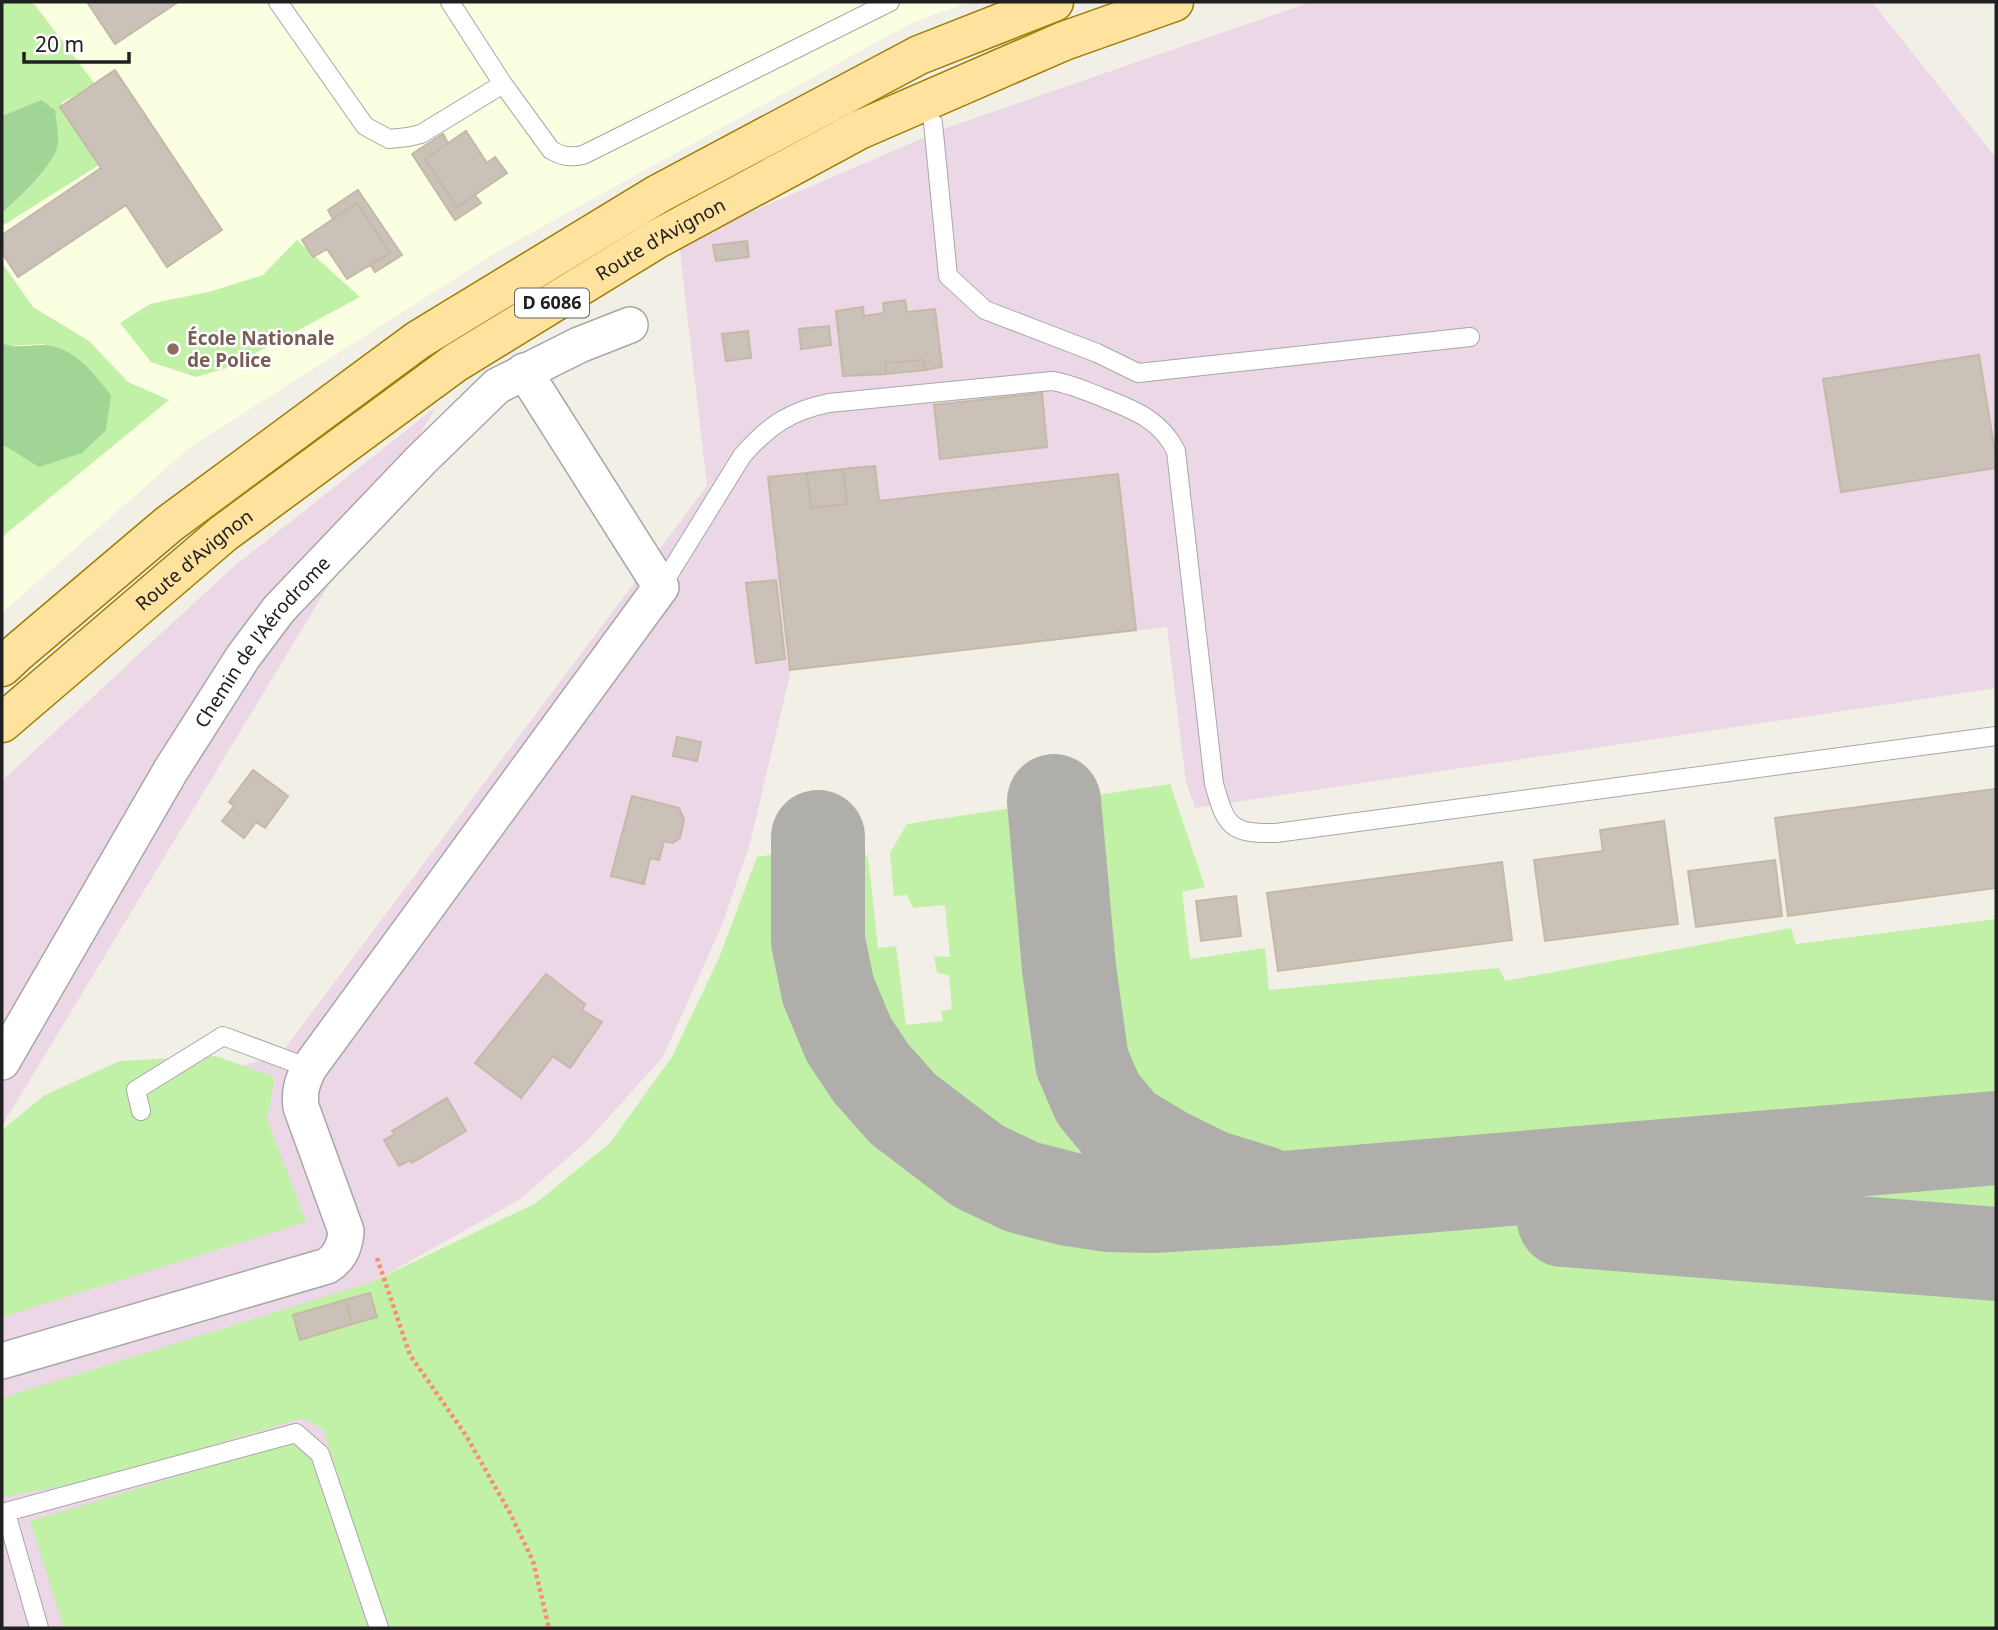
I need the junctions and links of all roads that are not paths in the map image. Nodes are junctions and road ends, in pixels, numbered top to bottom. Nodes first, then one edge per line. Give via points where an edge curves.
1 (278, 2) edge
2 (450, 2) edge
3 (890, 2) edge
4 (1054, 2) edge
5 (1174, 2) edge
6 (503, 84) junction
7 (933, 123) dead end
8 (629, 325) dead end
9 (1470, 337) dead end
10 (524, 372) junction
11 (661, 587) junction
12 (2, 667) edge
13 (2, 723) edge
14 (1996, 736) edge
15 (2, 1062) edge
16 (309, 1068) junction
17 (141, 1111) dead end
18 (2, 1361) edge
19 (4, 1513) edge
20 (39, 1628) edge
21 (379, 1628) edge

1 - 6 lane via 365,126 389,139 421,134
2 - 6 lane
3 - 6 lane via 583,155 562,156 551,150
4 - 12 main road, Route d'Avignon / D 6086 via 919,55 658,194 418,340 169,524
5 - 13 main road, Route d'Avignon / D 6086 via 1065,41 859,130 657,239 455,363 234,524
7 - 9 lane via 948,276 985,310 1138,373
8 - 10 street, Chemin de l'Aérodrome
10 - 11 street
10 - 15 street, Chemin de l'Aérodrome via 497,386 279,609 171,770
11 - 14 lane via 742,456 780,420 829,403 1062,383 1144,416 1170,438 1176,452 1214,784 1228,822 1242,831 1276,833
11 - 16 street
16 - 17 lane via 223,1035 136,1090
16 - 18 street via 300,1090 301,1107 346,1231 346,1242 335,1261
19 - 20 lane
19 - 21 lane via 296,1433 320,1454

